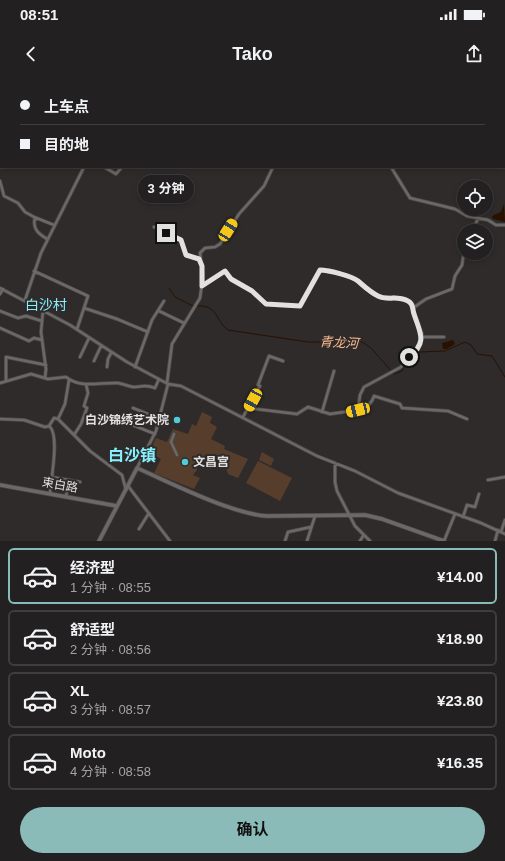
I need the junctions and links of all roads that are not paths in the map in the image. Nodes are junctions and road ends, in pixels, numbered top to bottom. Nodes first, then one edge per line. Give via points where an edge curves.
1 (83, 168) edge
2 (106, 168) edge
3 (121, 168) edge
4 (272, 168) edge
5 (392, 168) edge
6 (0, 181) edge
7 (35, 218) junction
8 (478, 218) junction
9 (476, 224) edge
10 (505, 224) edge
11 (54, 225) junction
12 (154, 227) dead end
13 (47, 239) junction
14 (199, 259) junction
15 (463, 260) edge
16 (34, 271) junction
17 (202, 286) junction
18 (1, 289) edge
19 (0, 294) edge
20 (25, 300) junction
21 (164, 301) dead end
22 (84, 308) junction
23 (413, 308) junction
24 (0, 311) edge
25 (43, 311) junction
26 (159, 311) junction
27 (42, 321) junction
28 (184, 324) junction
29 (0, 328) edge
30 (77, 329) junction
31 (148, 332) junction
32 (422, 337) junction
33 (444, 337) dead end
34 (89, 338) junction
35 (42, 340) junction
36 (101, 346) junction
37 (111, 353) junction
38 (80, 357) dead end
39 (94, 361) dead end
40 (283, 361) dead end
41 (46, 365) junction
42 (107, 367) dead end
43 (136, 367) junction
44 (334, 371) dead end
45 (45, 378) junction
46 (158, 379) junction
47 (69, 380) junction
48 (6, 381) junction
49 (0, 383) edge
50 (168, 383) junction
51 (86, 384) junction
52 (358, 407) junction
53 (133, 408) dead end
54 (248, 408) junction
55 (322, 412) junction
56 (243, 417) junction
57 (115, 418) dead end
58 (0, 419) edge
59 (58, 419) junction
60 (160, 419) junction
61 (467, 419) dead end
62 (49, 426) junction
63 (154, 434) junction
64 (174, 434) dead end
65 (74, 435) junction
66 (177, 454) dead end
67 (335, 462) junction
68 (137, 468) junction
69 (51, 477) junction
70 (505, 477) edge
71 (69, 480) junction
72 (488, 480) dead end
73 (80, 482) dead end
74 (0, 485) edge
75 (128, 486) junction
76 (126, 490) junction
77 (50, 493) junction
78 (479, 494) dead end
79 (66, 496) junction
80 (117, 506) junction
81 (149, 512) junction
82 (455, 514) junction
83 (349, 515) junction
84 (315, 516) junction
85 (463, 517) junction
86 (505, 520) edge
87 (311, 527) junction
88 (139, 529) dead end
89 (500, 531) junction
90 (505, 534) edge
91 (363, 536) junction
92 (99, 541) edge
93 (170, 541) edge
94 (285, 541) edge
95 (307, 541) edge
96 (360, 541) edge
97 (370, 541) edge
98 (444, 541) edge
99 (495, 541) edge

1 - 11 street
2 - 3 street via 116,174
4 - 14 street via 264,186 239,214 220,244 203,248
5 - 8 street via 410,198 442,205
6 - 7 street via 4,196 19,204
7 - 11 street
7 - 13 street via 36,230
8 - 9 street
8 - 10 street via 496,225
11 - 13 street
12 - 14 street via 181,240 186,255
13 - 16 street
14 - 17 street via 202,266
15 - 23 street via 452,288
16 - 20 street
16 - 22 street via 88,296
17 - 23 street via 224,271 265,304 300,306 320,270 327,270 357,280 381,298 394,297 406,300
17 - 28 street via 198,301
18 - 19 street
18 - 20 street
20 - 25 street
21 - 26 street
22 - 30 street
22 - 31 street
23 - 32 street
24 - 27 street via 18,318 26,316
25 - 27 street
25 - 30 street
26 - 28 street
26 - 31 street
27 - 35 street
28 - 50 street via 171,348
29 - 35 street via 29,341 34,338
30 - 34 street
31 - 43 street
32 - 33 street
32 - 52 street via 418,350 402,367 364,387
34 - 36 street
34 - 38 street
35 - 41 street
36 - 37 street
36 - 39 street
37 - 42 street
37 - 43 street
40 - 54 street via 269,356 258,385 260,386
41 - 45 street
41 - 48 street via 6,357
43 - 46 street
44 - 55 street
45 - 47 street via 64,376
45 - 48 street via 31,374
46 - 50 street
46 - 51 street via 154,388 146,385 132,387 118,383
47 - 51 street
47 - 59 street via 65,404
48 - 49 street
50 - 56 street via 181,386
50 - 60 street
51 - 65 street via 88,393 84,406 87,408
52 - 55 street via 358,410 343,413
52 - 61 street via 368,406 374,396 400,404 402,408 448,411
53 - 60 street
54 - 55 street via 297,414 308,407
54 - 56 street
56 - 67 street via 317,456
57 - 63 street
58 - 62 street via 24,420
59 - 62 street via 54,418
59 - 65 street
60 - 63 street
62 - 69 street via 53,431 54,440
63 - 68 street
64 - 66 street via 171,442
65 - 76 street via 90,451 122,475
67 - 82 street via 398,493
67 - 83 street via 336,488
68 - 75 main road
68 - 84 main road via 209,499 252,514
69 - 71 street
69 - 77 street
70 - 72 street
71 - 73 street
71 - 79 street
74 - 77 main road, 束白路
75 - 76 main road
75 - 81 street
76 - 80 main road
77 - 79 main road, 束白路
78 - 85 street via 475,507 466,505
79 - 80 main road, 束白路
80 - 92 main road
81 - 88 street
81 - 93 street
82 - 85 street
82 - 98 street
83 - 84 main road
83 - 91 street
83 - 98 main road via 382,519
84 - 87 street
85 - 89 street
86 - 89 street
87 - 94 street via 288,532
87 - 95 street
89 - 90 street
89 - 99 street
91 - 96 street
91 - 97 street

